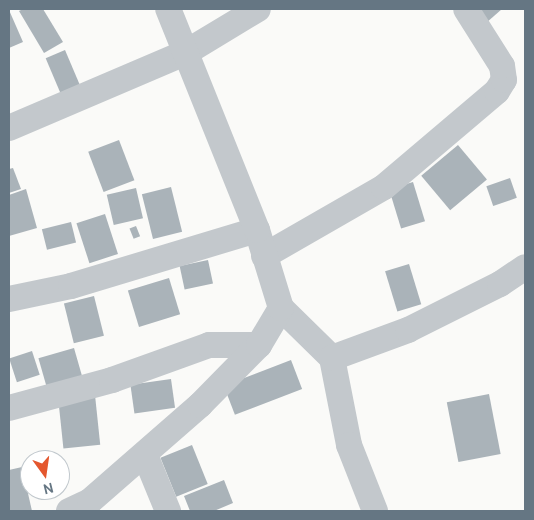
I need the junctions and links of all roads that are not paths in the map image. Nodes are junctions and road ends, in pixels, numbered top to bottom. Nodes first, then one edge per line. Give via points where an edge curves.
1 (168, 9) edge
2 (258, 9) edge
3 (466, 9) edge
4 (184, 53) junction
5 (9, 128) edge
6 (257, 230) junction
7 (264, 256) junction
8 (525, 267) edge
9 (9, 299) edge
10 (280, 308) junction
11 (259, 345) junction
12 (332, 358) junction
13 (9, 408) edge
14 (146, 455) junction
15 (69, 511) edge
16 (168, 511) edge
17 (375, 511) edge

1 - 4 street
2 - 4 street
3 - 7 street via 502,66 504,80 497,91 384,187
4 - 5 street
4 - 6 street
6 - 7 street
6 - 9 street via 71,286
7 - 10 street
8 - 12 street via 500,284 408,330
10 - 11 street
10 - 12 street
11 - 13 street via 209,345 112,380
11 - 14 street
12 - 17 street via 349,445
14 - 15 street via 90,501
14 - 16 street

